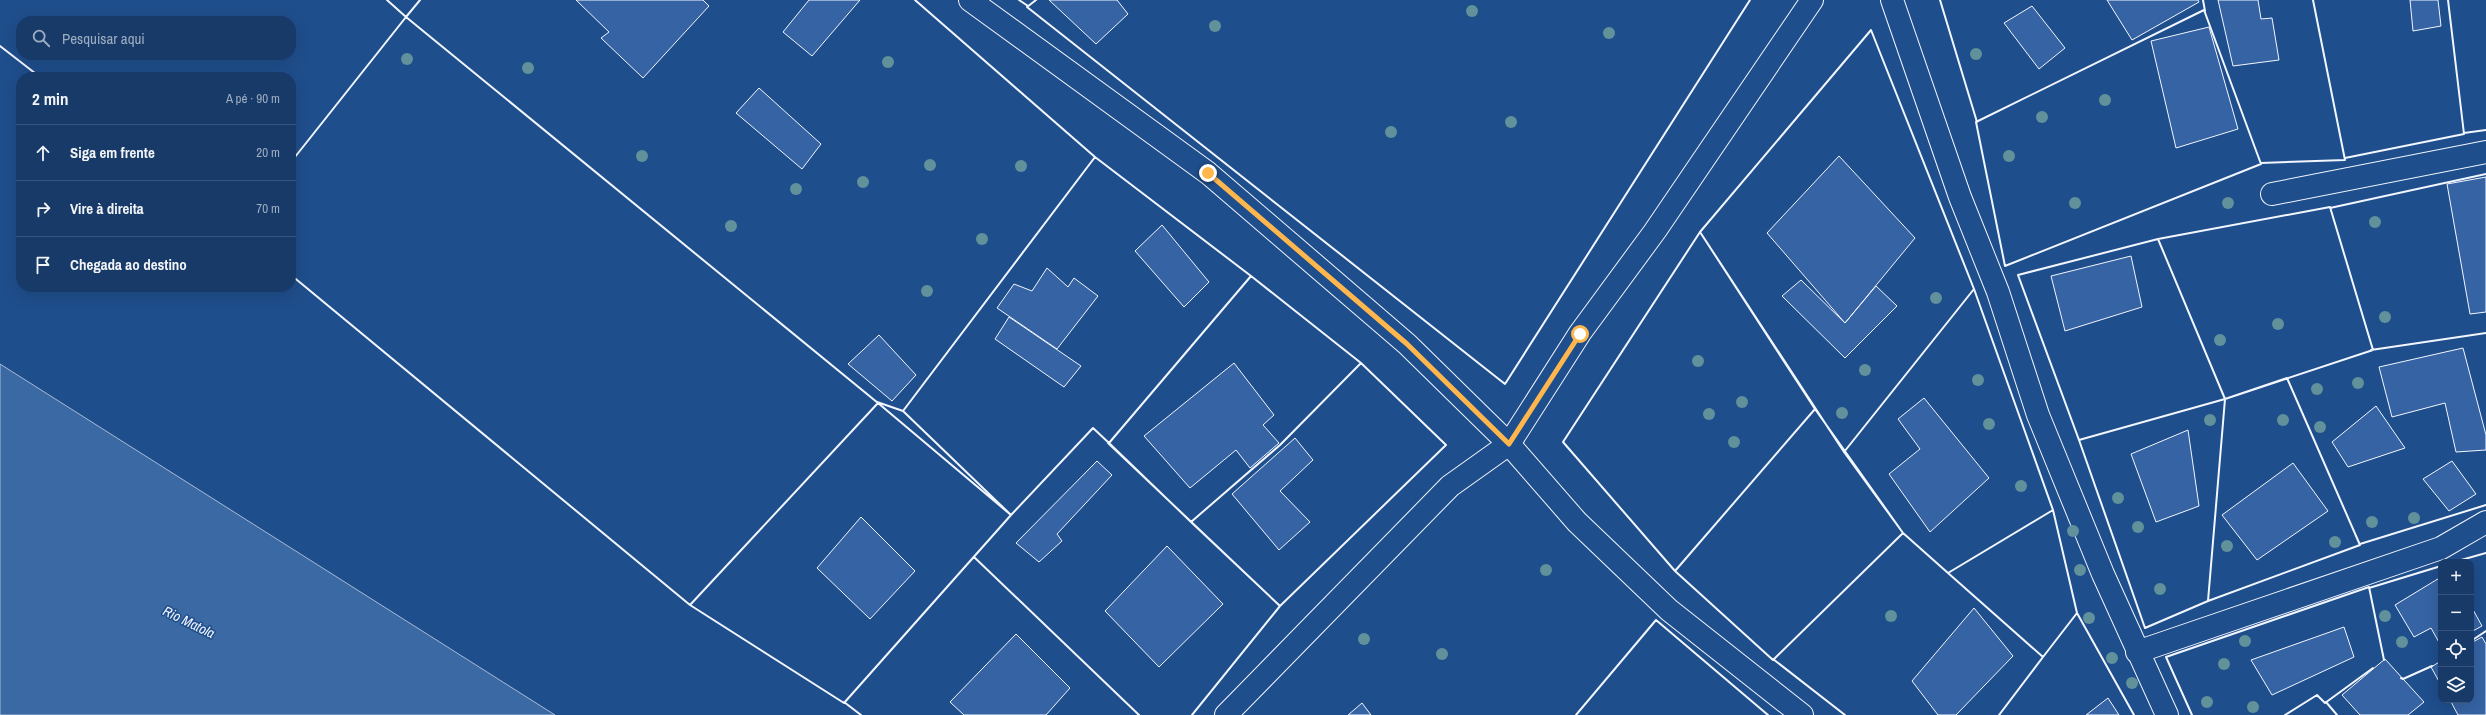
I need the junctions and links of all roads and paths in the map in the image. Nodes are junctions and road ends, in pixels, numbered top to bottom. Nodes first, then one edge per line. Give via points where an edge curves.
1 (970, 0) edge
2 (1812, 0) edge
3 (1892, 0) edge
4 (2486, 152) edge
5 (2272, 194) dead end
6 (1509, 444) junction
7 (2486, 522) edge
8 (2137, 652) junction
9 (1226, 715) edge
10 (1802, 715) edge
11 (2167, 715) edge

1 - 6 street via 1208,173 1407,344
2 - 6 street via 1655,231 1580,334
3 - 8 street via 1960,197 1998,292 2038,415
4 - 5 street
6 - 9 street via 1450,486
6 - 10 street via 1577,522 1669,610
7 - 8 street via 2441,548
8 - 11 street

